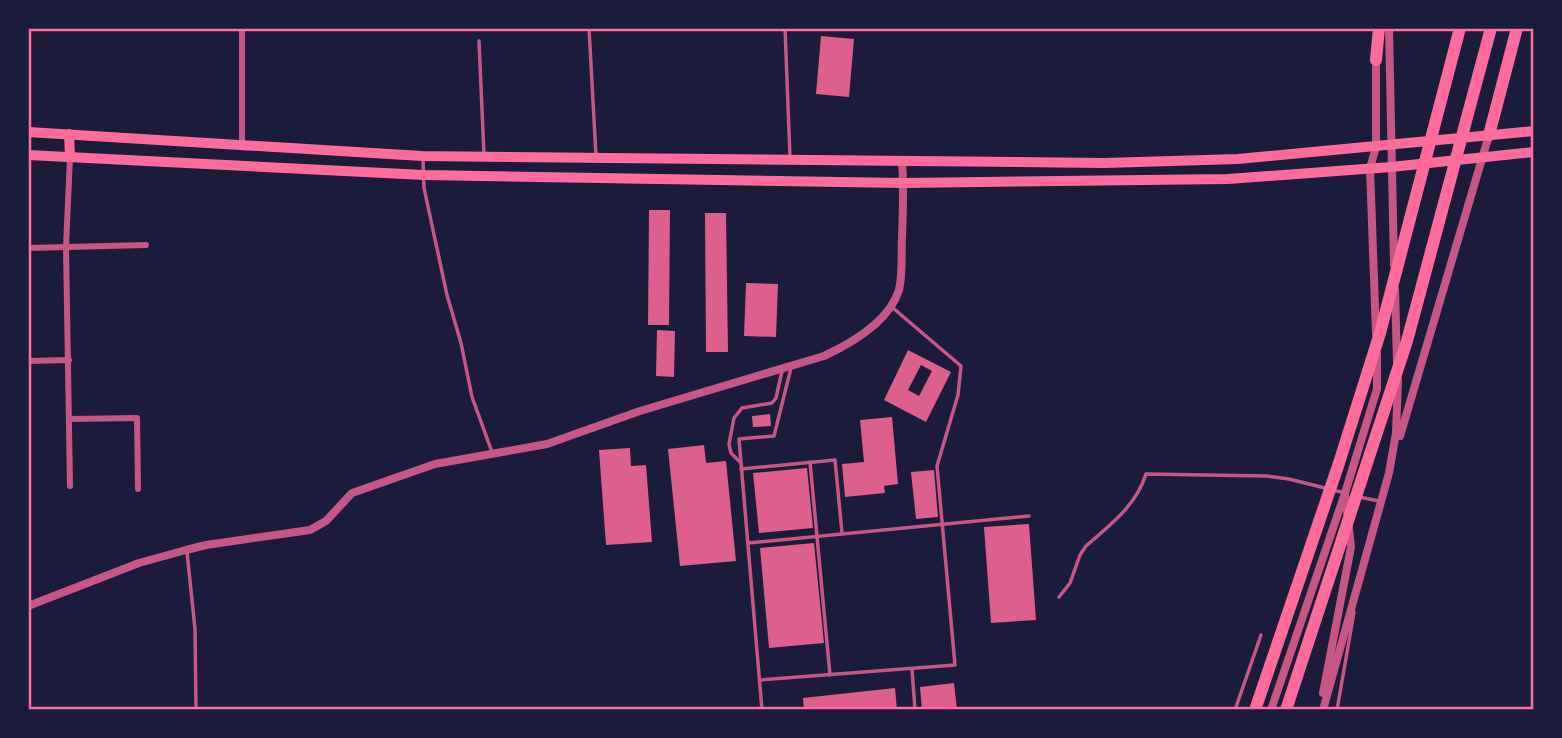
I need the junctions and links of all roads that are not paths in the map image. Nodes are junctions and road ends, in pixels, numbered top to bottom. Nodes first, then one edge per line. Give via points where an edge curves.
1 (242, 28) edge
2 (589, 28) edge
3 (785, 28) edge
4 (1377, 28) edge
5 (1389, 28) edge
6 (1460, 28) edge
7 (1491, 28) edge
8 (1517, 28) edge
9 (479, 41) dead end
10 (1376, 60) joint
11 (1534, 131) edge
12 (28, 132) edge
13 (69, 134) junction
14 (1489, 135) junction
15 (242, 145) junction
16 (1391, 146) junction
17 (1376, 147) junction
18 (1534, 152) edge
19 (28, 155) edge
20 (422, 156) junction
21 (596, 156) junction
22 (1484, 156) junction
23 (70, 157) junction
24 (484, 157) junction
25 (790, 159) junction
26 (902, 161) junction
27 (1391, 167) junction
28 (1370, 168) junction
29 (424, 175) junction
30 (904, 183) junction
31 (146, 245) dead end
32 (28, 247) edge
33 (66, 247) junction
34 (891, 306) junction
35 (69, 360) junction
36 (28, 361) edge
37 (787, 366) junction
38 (70, 419) junction
39 (492, 452) junction
40 (810, 462) junction
41 (741, 466) junction
42 (1389, 473) junction
43 (70, 486) dead end
44 (138, 489) dead end
45 (1345, 493) junction
46 (1381, 502) junction
47 (1030, 516) dead end
48 (943, 523) junction
49 (842, 533) junction
50 (817, 536) junction
51 (748, 543) junction
52 (186, 550) junction
53 (1359, 585) junction
54 (1059, 597) dead end
55 (28, 606) edge
56 (1261, 635) dead end
57 (912, 669) junction
58 (830, 675) junction
59 (760, 680) junction
60 (196, 710) edge
61 (762, 710) edge
62 (915, 710) edge
63 (1234, 710) edge
64 (1255, 710) edge
65 (1271, 710) edge
66 (1286, 710) edge
67 (1322, 710) edge
68 (1336, 710) edge

1 - 15 street
2 - 21 lane
3 - 25 lane
4 - 10 highway
5 - 16 street
6 - 64 highway via 1380,332
7 - 66 highway via 1407,341
8 - 14 highway
9 - 24 lane
10 - 17 street
11 - 14 main road
12 - 13 main road
13 - 15 main road
13 - 23 main road
14 - 16 main road
14 - 22 street
15 - 20 main road
16 - 17 main road
16 - 27 street
17 - 26 main road via 1185,161
17 - 28 street
18 - 22 main road
19 - 23 main road
20 - 24 main road
20 - 29 lane
21 - 24 main road
21 - 25 main road
22 - 27 main road
22 - 42 street
23 - 29 main road
23 - 33 street
25 - 26 main road
26 - 30 street
27 - 28 main road
27 - 42 street via 1398,405
28 - 30 main road via 1228,179
28 - 45 street via 1377,389
29 - 30 main road
29 - 39 lane via 472,397
30 - 34 street via 899,289
31 - 33 street
32 - 33 street
33 - 35 street
34 - 37 street via 877,323 844,347
34 - 48 lane via 961,366 958,396 937,466
35 - 36 street
35 - 38 street
37 - 39 street via 547,444
37 - 41 lane via 774,436 739,439
37 - 41 lane via 772,404 742,408 734,418 729,444
38 - 43 street
38 - 44 street via 137,418
39 - 52 street via 368,486 352,493 326,521 310,530
40 - 41 lane
40 - 49 lane via 835,460
40 - 50 lane
41 - 51 lane
42 - 46 street
45 - 46 lane
45 - 54 lane via 1289,479 1146,474 1132,504 1086,546
45 - 65 street
45 - 67 street via 1351,547
46 - 53 street
47 - 48 lane
48 - 49 lane
48 - 57 lane via 955,665
49 - 50 lane
50 - 51 lane
50 - 58 lane
51 - 59 lane
52 - 55 street
52 - 60 lane via 195,629
53 - 67 street
53 - 68 lane
56 - 63 lane
57 - 58 lane
57 - 62 lane
58 - 59 lane
59 - 61 lane

